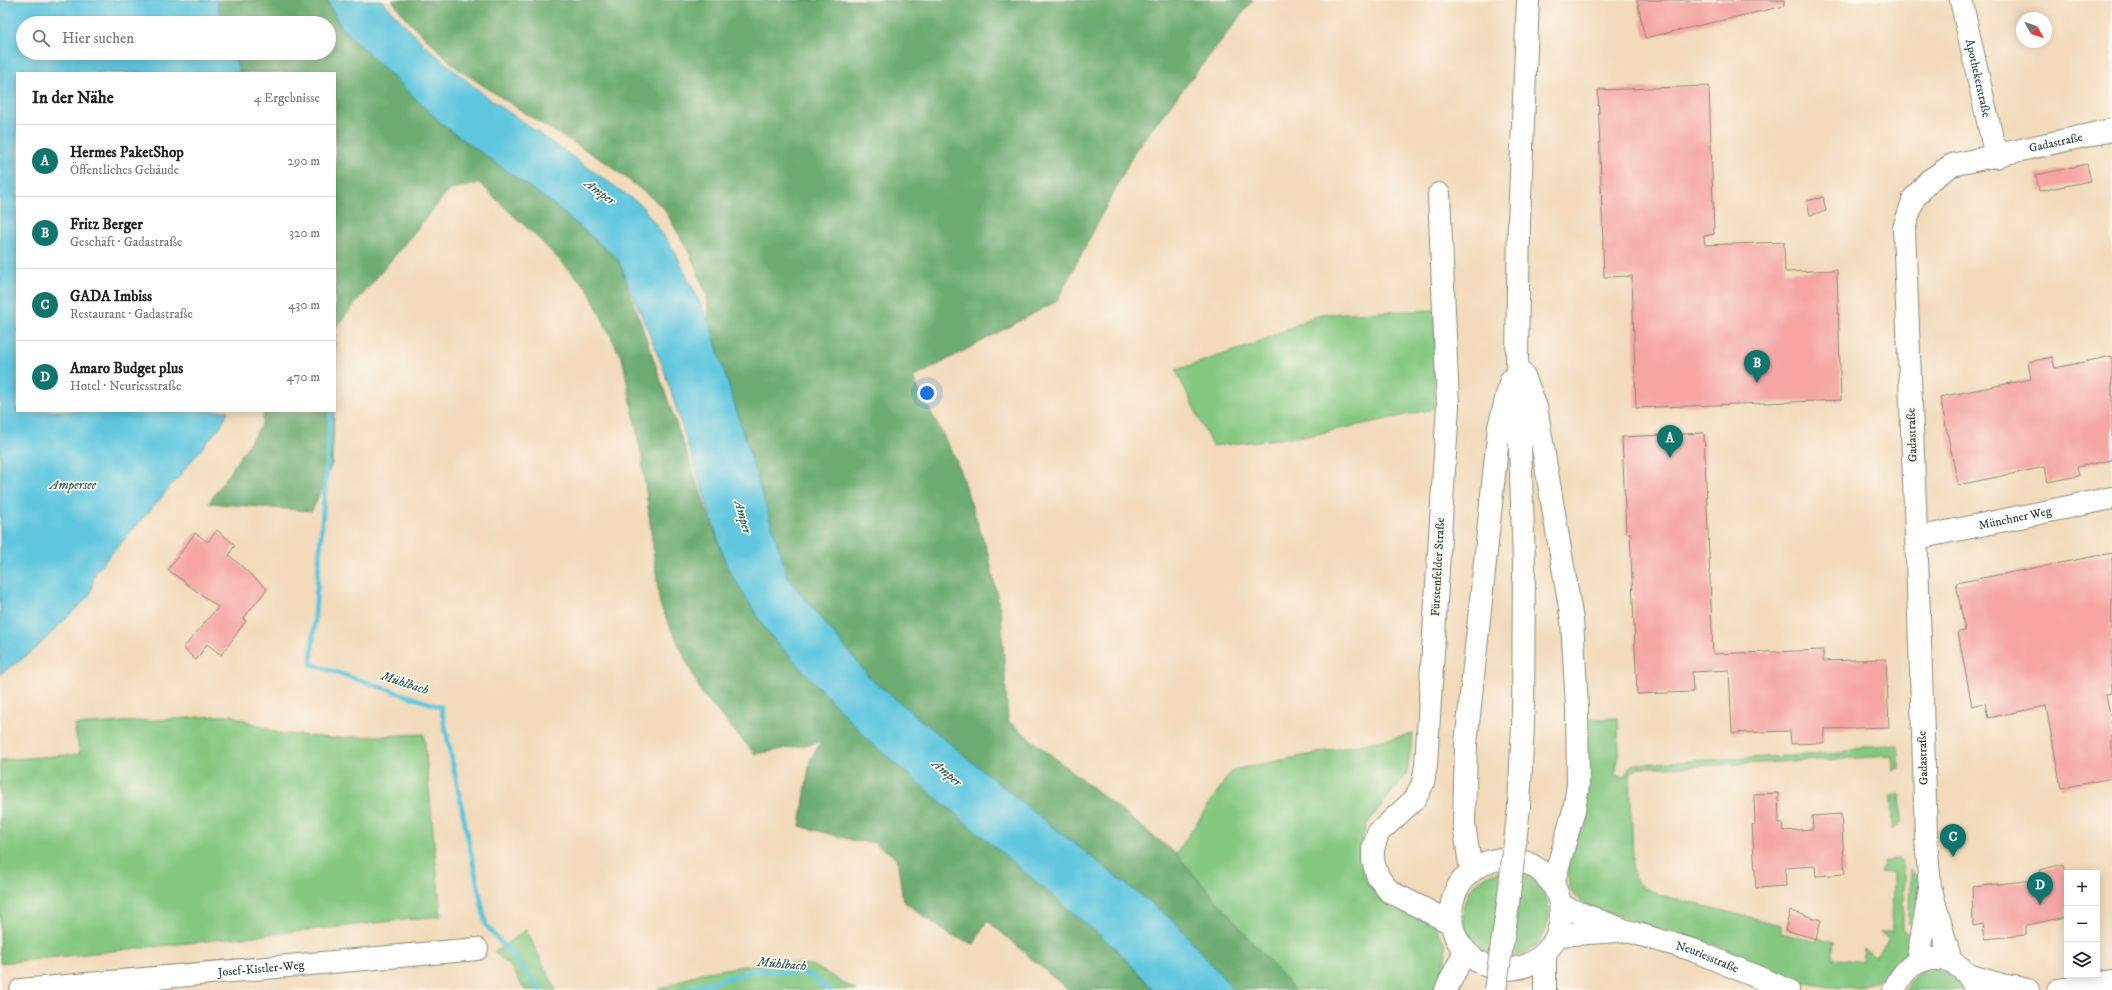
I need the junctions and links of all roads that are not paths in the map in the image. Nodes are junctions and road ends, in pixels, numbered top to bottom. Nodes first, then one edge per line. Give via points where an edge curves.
1 (1528, 0) edge
2 (1961, 0) edge
3 (2112, 130) edge
4 (1996, 157) junction
5 (1439, 194) dead end
6 (1517, 358) junction
7 (2112, 498) edge
8 (1917, 538) junction
9 (1471, 871) junction
10 (1553, 884) junction
11 (1930, 888) junction
12 (1453, 898) junction
13 (1412, 903) junction
14 (1561, 906) junction
15 (1452, 923) junction
16 (1624, 930) junction
17 (1558, 935) junction
18 (477, 949) dead end
19 (1465, 951) junction
20 (1545, 954) junction
21 (1917, 963) junction
22 (1965, 976) edge
23 (2112, 981) edge
24 (21, 990) edge
25 (1446, 990) edge
26 (1495, 990) edge
27 (1545, 990) edge
28 (1788, 990) edge
29 (1894, 990) edge
30 (2028, 990) edge
31 (2058, 990) edge

1 - 6 main road via 1519,222
2 - 4 main road, Apothekerstraße
3 - 4 main road, Gadastraße
4 - 8 main road, Gadastraße via 1952,165 1930,180 1914,198 1904,228
5 - 13 main road, Fürstenfelder Straße via 1448,405 1426,764 1423,783 1414,798 1378,833 1373,849 1378,877 1389,891
6 - 9 main road via 1499,427 1466,744 1464,824
6 - 10 main road via 1536,407 1572,620 1578,785 1572,818
6 - 26 main road, bridge via 1524,563 1523,725 1518,807 1507,912
7 - 8 main road, Münchner Weg
8 - 11 main road, Gadastraße via 1922,733
9 - 10 main road via 1487,862 1506,858 1524,861 1540,870
9 - 12 main road via 1460,883
10 - 14 main road
11 - 21 main road, Gadastraße
11 - 22 main road, Gadastraße
12 - 13 main road
12 - 15 main road
13 - 15 main road, Fürstenfelder Straße
14 - 16 main road, Neuriesstraße
14 - 17 main road via 1562,921
15 - 19 main road via 1456,938
16 - 17 main road, Neuriesstraße
16 - 28 main road, Neuriesstraße via 1693,950
17 - 20 main road
18 - 24 main road, Josef-Kistler-Weg
19 - 20 main road via 1479,962 1495,969 1513,969 1531,964
19 - 25 main road
20 - 27 main road
21 - 22 main road via 1930,959
21 - 29 main road via 1907,970
22 - 30 main road
23 - 31 main road

